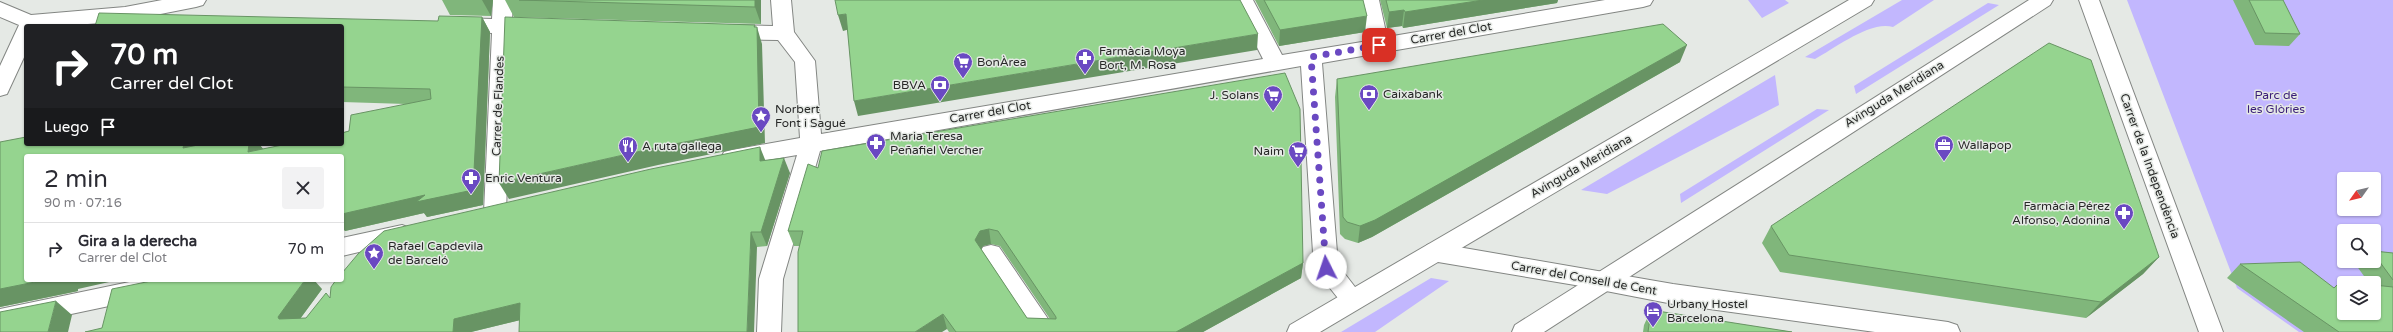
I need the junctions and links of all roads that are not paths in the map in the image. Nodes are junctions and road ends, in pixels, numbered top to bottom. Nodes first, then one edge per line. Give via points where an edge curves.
1 (196, 0) edge
2 (503, 0) edge
3 (781, 0) edge
4 (1243, 0) edge
5 (1369, 0) edge
6 (1643, 0) edge
7 (1864, 0) edge
8 (2043, 0) edge
9 (2089, 0) edge
10 (0, 9) edge
11 (25, 24) edge
12 (44, 24) edge
13 (440, 24) edge
14 (500, 26) junction
15 (552, 27) edge
16 (708, 32) edge
17 (784, 33) junction
18 (24, 35) edge
19 (1379, 45) junction
20 (1311, 57) junction
21 (1276, 63) junction
22 (0, 89) edge
23 (810, 144) junction
24 (714, 161) edge
25 (518, 207) edge
26 (495, 212) junction
27 (472, 218) edge
28 (420, 230) edge
29 (1435, 252) junction
30 (991, 254) dead end
31 (349, 256) edge
32 (1605, 280) junction
33 (175, 282) edge
34 (1353, 300) junction
35 (0, 318) edge
36 (1906, 329) edge
37 (769, 332) edge
38 (1045, 332) edge
39 (1299, 332) edge
40 (1524, 332) edge
41 (1948, 332) edge
42 (2210, 332) edge

1 - 12 street via 125,14
2 - 14 street, Carrer de Flandes
3 - 17 street
4 - 21 street
5 - 19 street
6 - 19 street, Carrer del Clot
7 - 29 street, Avinguda Meridiana
8 - 32 street, Avinguda Meridiana
9 - 42 street, Carrer de la Independència
10 - 11 street
13 - 14 street
14 - 15 street
14 - 26 street, Carrer de Flandes
16 - 17 street
17 - 23 street via 805,61
18 - 22 street
19 - 20 street, Carrer del Clot
20 - 21 street, Carrer del Clot
20 - 34 street via 1326,268
21 - 23 street, Carrer del Clot
23 - 24 street, Carrer del Clot
23 - 37 street via 770,279
25 - 26 street
26 - 27 street
28 - 31 street via 375,240
29 - 32 street, Carrer del Consell de Cent
29 - 34 street, Avinguda Meridiana
30 - 38 street
32 - 36 street, Carrer del Consell de Cent via 1698,298
32 - 40 street, Avinguda Meridiana
33 - 35 street
34 - 39 street, Avinguda Meridiana
36 - 41 street, Carrer del Consell de Cent

